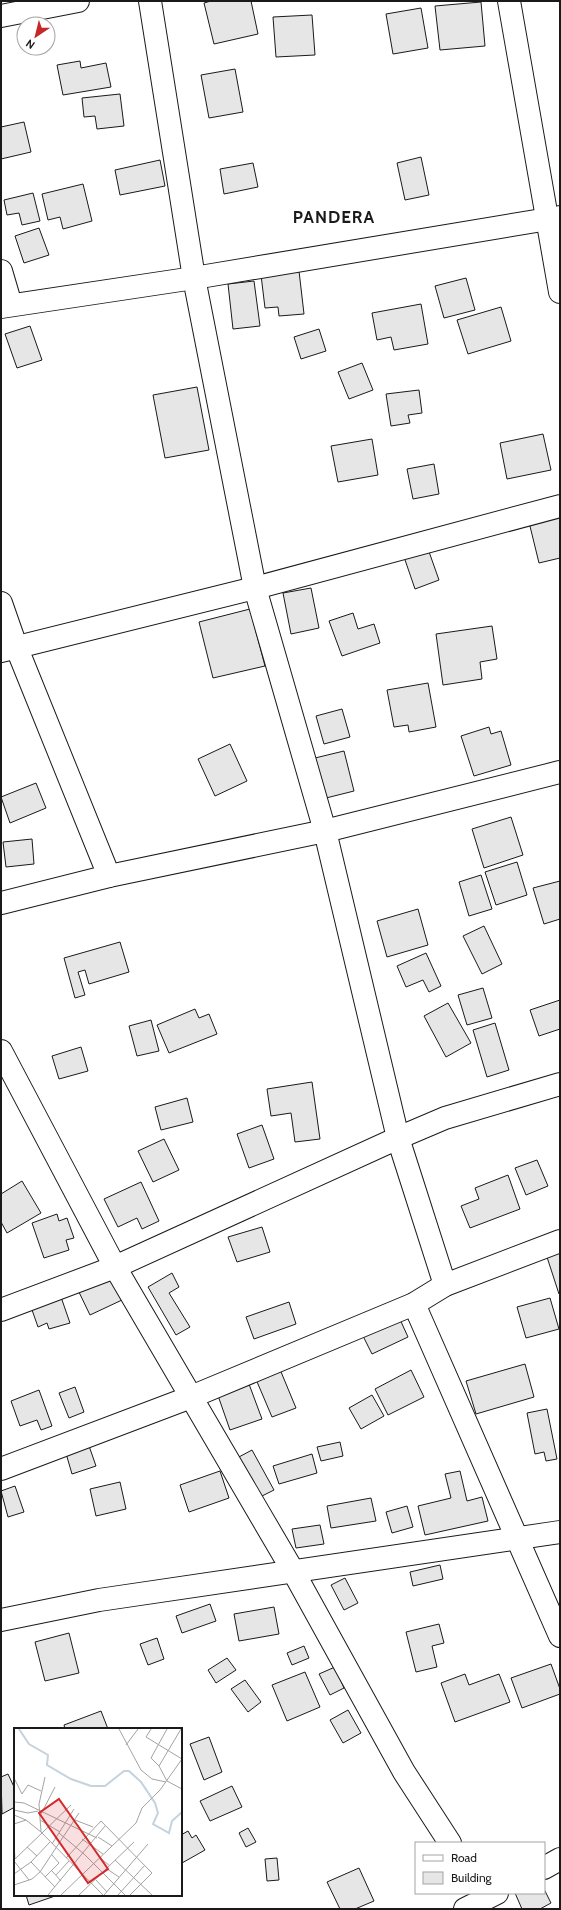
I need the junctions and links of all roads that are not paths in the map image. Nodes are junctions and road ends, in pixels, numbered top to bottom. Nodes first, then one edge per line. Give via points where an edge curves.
1 (78, 1) edge
2 (150, 1) edge
3 (509, 1) edge
4 (24, 6) edge
5 (1, 16) edge
6 (553, 218) edge
7 (1, 271) edge
8 (194, 278) junction
9 (560, 292) edge
10 (6, 306) edge
11 (560, 506) edge
12 (255, 588) junction
13 (1, 603) edge
14 (8, 649) edge
15 (560, 772) edge
16 (325, 831) junction
17 (109, 876) junction
18 (1, 903) edge
19 (1, 1051) edge
20 (560, 1084) edge
21 (398, 1138) junction
22 (560, 1241) edge
23 (115, 1267) junction
24 (445, 1285) junction
25 (414, 1304) junction
26 (1, 1310) edge
27 (191, 1397) junction
28 (1, 1469) edge
29 (560, 1532) edge
30 (516, 1538) junction
31 (294, 1571) junction
32 (1, 1620) edge
33 (560, 1636) edge
34 (449, 1842) edge
35 (560, 1859) edge
36 (545, 1867) edge
37 (490, 1898) edge
38 (465, 1909) edge

1 - 4 street
2 - 8 street
3 - 6 street
4 - 5 street
6 - 8 street
6 - 9 street
7 - 10 street
8 - 10 street
8 - 12 street
11 - 12 street
12 - 14 street
12 - 16 street
13 - 14 street
14 - 17 street
15 - 16 street
16 - 17 street
16 - 21 street
17 - 18 street
19 - 23 street
20 - 21 street via 445,1118
21 - 23 street
21 - 24 street
22 - 24 street
23 - 26 street
23 - 27 street
24 - 25 street
25 - 27 street
25 - 30 street
27 - 28 street
27 - 31 street
29 - 30 street
30 - 31 street
30 - 33 street
31 - 32 street via 99,1600
31 - 34 street via 404,1772
35 - 36 street
37 - 38 street

